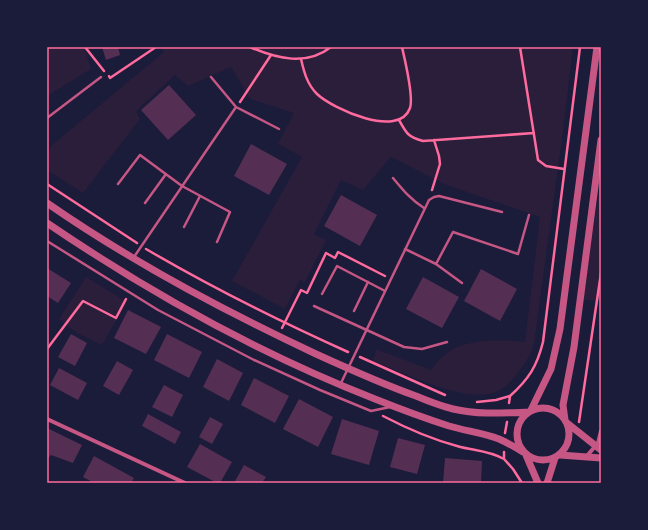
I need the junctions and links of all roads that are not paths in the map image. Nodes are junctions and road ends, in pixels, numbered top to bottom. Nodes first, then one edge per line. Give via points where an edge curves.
1 (597, 47) edge
2 (102, 77) dead end
3 (211, 77) dead end
4 (236, 107) junction
5 (47, 118) edge
6 (279, 129) dead end
7 (601, 140) edge
8 (166, 174) junction
9 (393, 178) dead end
10 (118, 184) dead end
11 (182, 186) junction
12 (200, 196) junction
13 (47, 203) edge
14 (145, 203) dead end
15 (424, 208) junction
16 (502, 212) dead end
17 (529, 215) dead end
18 (47, 223) edge
19 (184, 227) dead end
20 (47, 241) edge
21 (217, 242) dead end
22 (405, 249) junction
23 (133, 258) junction
24 (436, 264) junction
25 (368, 282) junction
26 (462, 283) dead end
27 (385, 291) junction
28 (322, 294) dead end
29 (314, 306) dead end
30 (354, 310) dead end
31 (366, 331) junction
32 (447, 342) dead end
33 (348, 368) junction
34 (341, 385) junction
35 (392, 406) junction
36 (530, 411) junction
37 (47, 419) edge
38 (566, 421) junction
39 (601, 434) edge
40 (598, 448) edge
41 (524, 452) junction
42 (557, 456) junction
43 (586, 457) junction
44 (601, 458) edge
45 (185, 483) edge
46 (538, 483) edge
47 (546, 483) edge

1 - 36 street via 560,328 551,369
2 - 5 lane
3 - 4 lane
4 - 6 lane
4 - 11 lane
7 - 38 street via 574,347 563,405
8 - 10 lane via 140,155
8 - 11 lane
8 - 14 lane
9 - 15 lane via 415,203
11 - 12 lane
11 - 23 lane
12 - 19 lane
12 - 21 lane via 230,212
13 - 23 street
15 - 16 lane via 429,200 439,196
15 - 22 lane
17 - 24 lane via 518,254 453,232
18 - 34 street via 128,276 200,317
20 - 35 lane via 186,325 254,360 371,411
22 - 24 lane
22 - 27 lane
23 - 33 street via 236,316
24 - 26 lane
25 - 27 lane
25 - 28 lane via 337,266
25 - 30 lane
27 - 31 lane
29 - 31 lane
31 - 32 lane via 404,347 433,347
31 - 33 lane
33 - 34 lane
33 - 36 street via 399,390 453,408 482,413
34 - 35 street
35 - 41 street via 504,442
36 - 38 street via 543,407 552,409
36 - 41 street via 522,418 517,430 518,443
37 - 45 street
38 - 40 street
38 - 42 street via 569,442
39 - 40 street
40 - 43 street
41 - 42 street via 540,461
41 - 46 street
42 - 43 street
42 - 47 street
43 - 44 street

